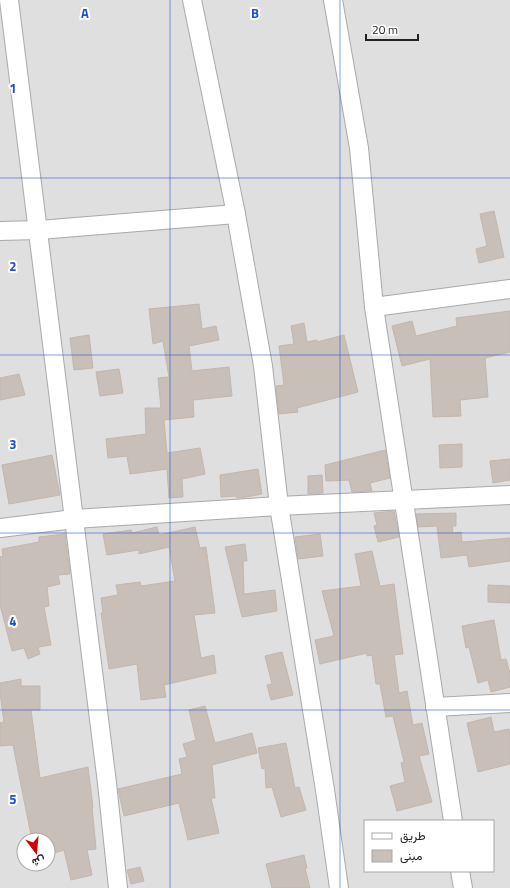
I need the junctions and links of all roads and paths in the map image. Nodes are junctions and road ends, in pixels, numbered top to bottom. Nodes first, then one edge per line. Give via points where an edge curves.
1 (9, 0) edge
2 (192, 0) edge
3 (333, 0) edge
4 (236, 214) junction
5 (39, 230) junction
6 (0, 231) edge
7 (510, 289) edge
8 (374, 307) junction
9 (510, 495) edge
10 (404, 501) junction
11 (279, 506) junction
12 (74, 519) junction
13 (0, 528) edge
14 (510, 703) edge
15 (436, 707) junction
16 (452, 820) edge
17 (460, 872) edge
18 (118, 888) edge
19 (339, 888) edge
20 (463, 888) edge

1 - 5 street
2 - 4 street
3 - 8 street via 359,148
4 - 5 street
4 - 11 street via 263,366
5 - 6 street
5 - 12 street
7 - 8 street
8 - 10 street
9 - 10 street
10 - 11 street
10 - 15 street
11 - 12 street
11 - 19 street
12 - 13 street
12 - 18 street
14 - 15 street
15 - 16 street
17 - 20 street

